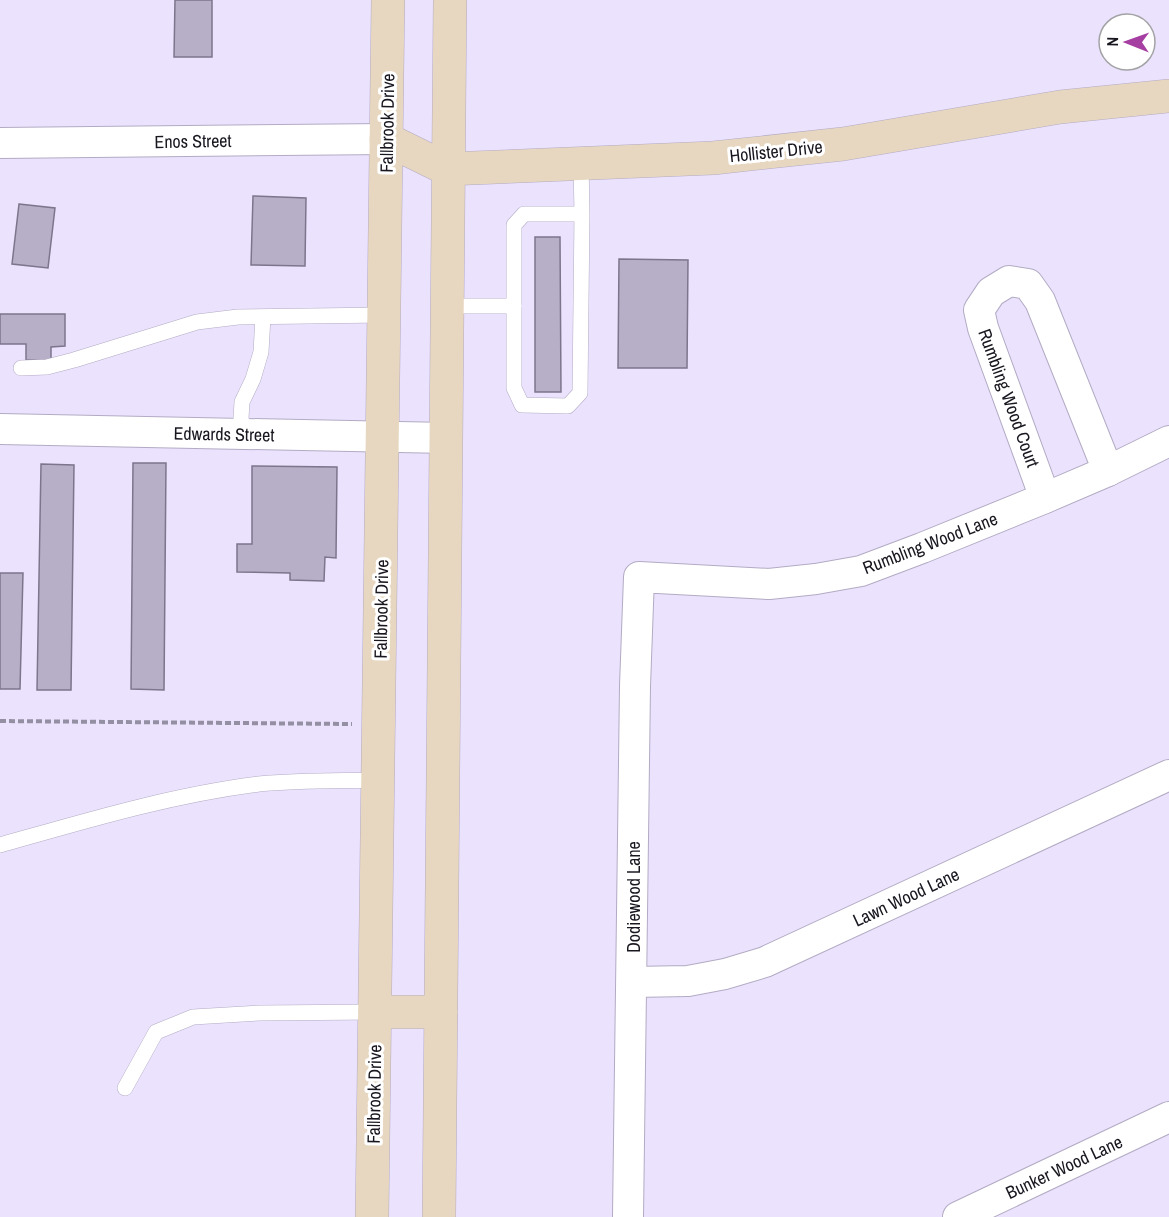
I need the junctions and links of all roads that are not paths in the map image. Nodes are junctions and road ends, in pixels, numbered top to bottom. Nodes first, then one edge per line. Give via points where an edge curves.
1 (388, 0) edge
2 (450, 0) edge
3 (1169, 96) edge
4 (386, 139) junction
5 (0, 143) edge
6 (581, 162) junction
7 (447, 169) junction
8 (582, 214) junction
9 (447, 306) junction
10 (514, 306) junction
11 (384, 315) junction
12 (263, 317) junction
13 (21, 368) dead end
14 (0, 429) edge
15 (244, 434) junction
16 (383, 438) junction
17 (447, 438) junction
18 (1169, 441) edge
19 (1108, 471) junction
20 (1045, 498) junction
21 (639, 577) joint
22 (1169, 775) edge
23 (379, 780) junction
24 (0, 845) edge
25 (632, 982) junction
26 (375, 1012) junction
27 (441, 1012) junction
28 (125, 1088) dead end
29 (1169, 1117) edge
30 (372, 1217) edge
31 (439, 1217) edge
32 (628, 1217) edge
33 (958, 1217) edge

1 - 4 main road, Fallbrook Drive
2 - 7 main road
3 - 6 main road, Hollister Drive via 1060,107 843,144 713,158
4 - 5 street, Enos Street
4 - 7 main road, Hollister Drive
4 - 11 main road, Fallbrook Drive
6 - 7 main road, Hollister Drive
6 - 8 lane
7 - 9 main road
8 - 10 lane via 524,214 514,225
8 - 10 lane via 580,393 568,406 522,405 514,388
9 - 10 lane
9 - 17 main road
11 - 12 lane
11 - 16 main road, Fallbrook Drive
12 - 13 lane via 197,322 74,360
12 - 15 lane via 261,352 242,402
14 - 15 street, Edwards Street
15 - 16 street, Edwards Street
16 - 17 street, Edwards Street
16 - 23 main road, Fallbrook Drive
17 - 27 main road
18 - 19 street, Rumbling Wood Lane
19 - 20 street, Rumbling Wood Lane
19 - 20 street, Rumbling Wood Court via 1040,301 1028,284 1009,280 991,292 980,310 983,328
20 - 21 street, Rumbling Wood Lane via 861,571 769,584
21 - 25 street, Dodiewood Lane
22 - 25 street, Lawn Wood Lane via 765,962 688,981
23 - 24 lane via 262,784 206,793
23 - 26 main road, Fallbrook Drive
25 - 32 street, Dodiewood Lane
26 - 27 main road
26 - 28 lane via 193,1017 156,1032
26 - 30 main road, Fallbrook Drive
27 - 31 main road
29 - 33 street, Bunker Wood Lane

